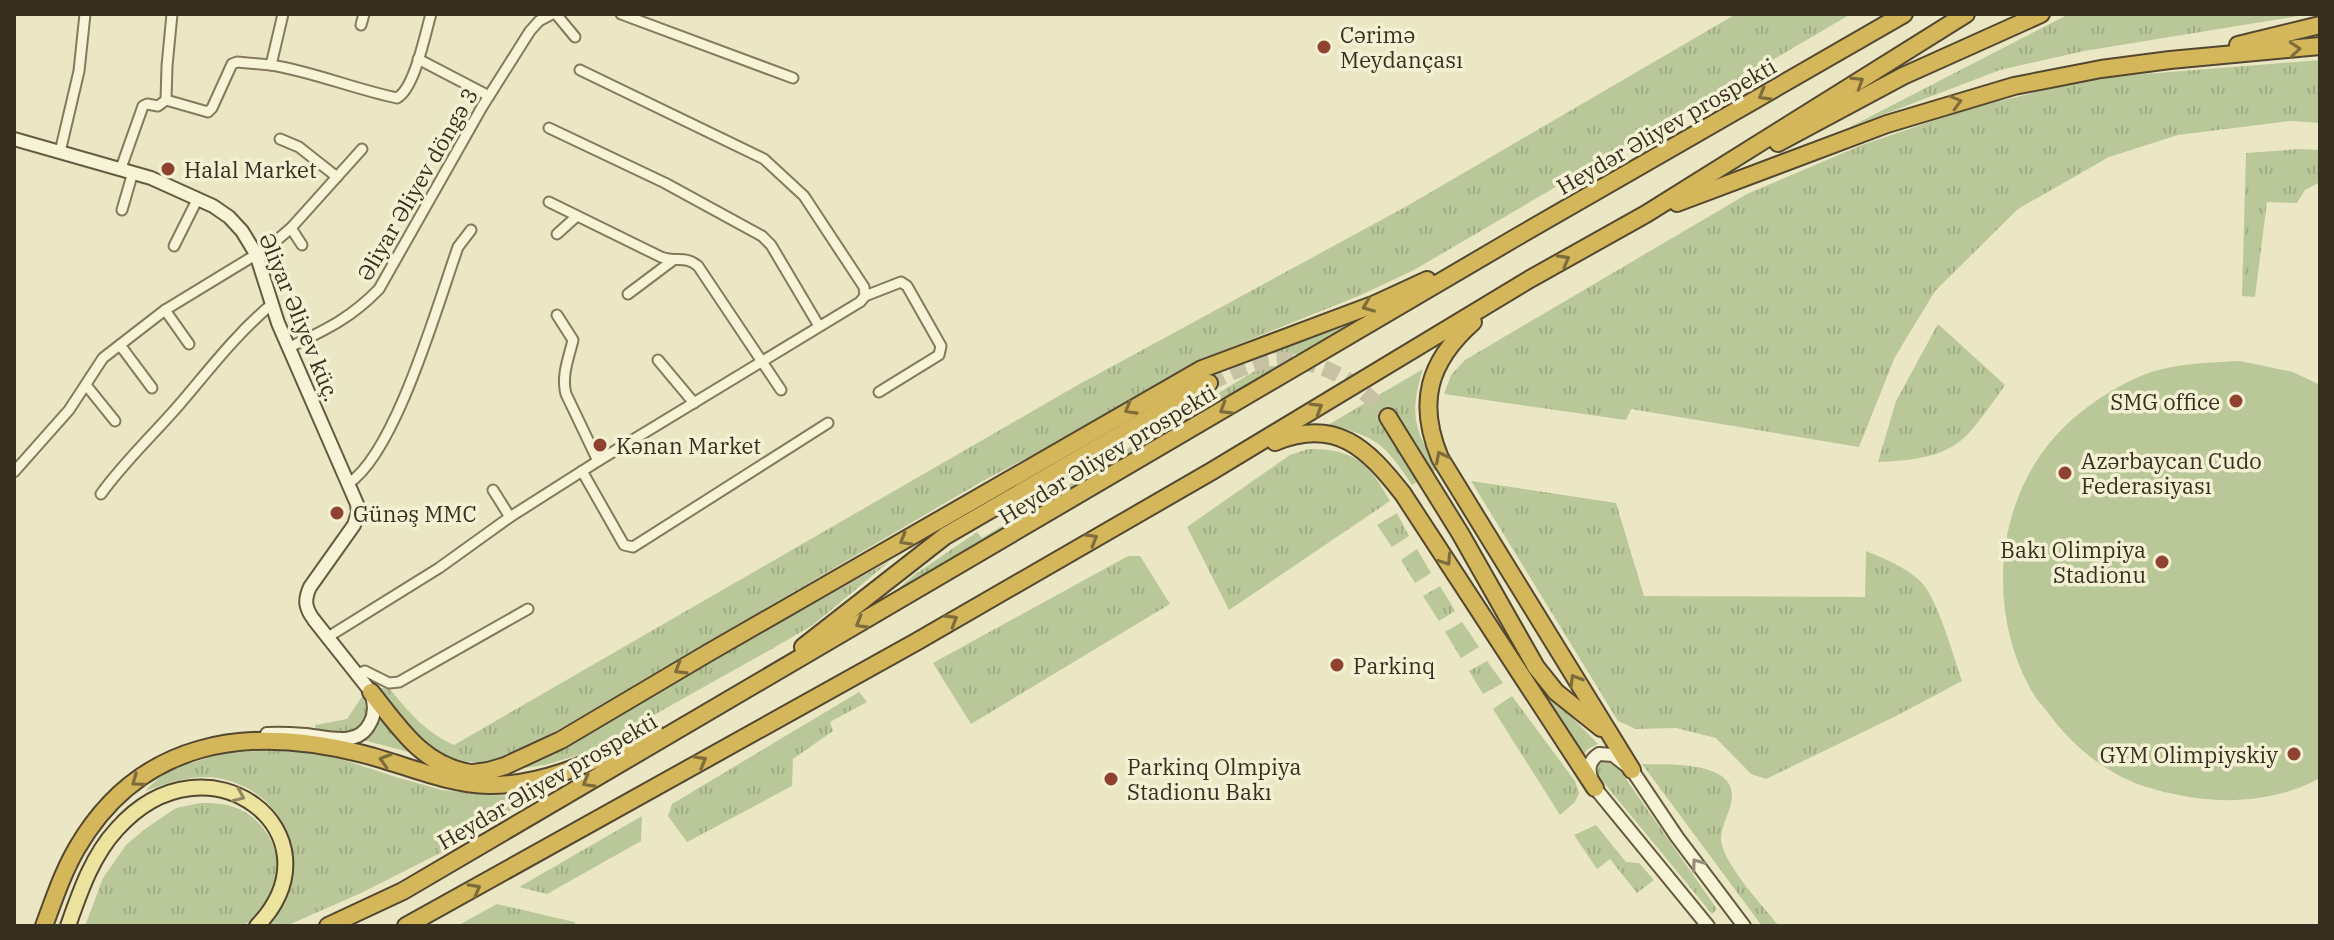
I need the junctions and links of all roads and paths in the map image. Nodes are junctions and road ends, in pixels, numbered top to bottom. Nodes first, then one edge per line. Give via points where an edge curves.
1 (85, 14) edge
2 (172, 14) edge
3 (283, 14) edge
4 (364, 14) edge
5 (431, 14) edge
6 (554, 14) edge
7 (621, 14) edge
8 (1904, 14) edge
9 (1966, 14) edge
10 (2018, 14) edge
11 (2041, 14) edge
12 (361, 25) dead end
13 (2320, 25) edge
14 (575, 37) dead end
15 (2320, 46) edge
16 (418, 59) junction
17 (2170, 60) junction
18 (271, 65) junction
19 (580, 70) dead end
20 (1903, 76) junction
21 (793, 78) dead end
22 (489, 96) junction
23 (166, 100) junction
24 (549, 128) dead end
25 (14, 139) edge
26 (280, 139) dead end
27 (362, 149) dead end
28 (60, 152) junction
29 (127, 170) junction
30 (337, 177) junction
31 (198, 198) junction
32 (549, 202) dead end
33 (122, 210) dead end
34 (1646, 214) junction
35 (577, 216) junction
36 (291, 228) junction
37 (471, 230) dead end
38 (557, 234) dead end
39 (1515, 238) junction
40 (302, 245) dead end
41 (174, 246) dead end
42 (256, 254) junction
43 (672, 261) junction
44 (1530, 279) junction
45 (628, 294) dead end
46 (865, 296) junction
47 (272, 304) junction
48 (165, 310) junction
49 (557, 315) dead end
50 (819, 326) junction
51 (189, 344) dead end
52 (120, 345) junction
53 (288, 348) junction
54 (658, 360) dead end
55 (763, 361) junction
56 (1209, 383) tunnel mouth
57 (86, 385) junction
58 (152, 388) dead end
59 (781, 390) dead end
60 (879, 392) dead end
61 (694, 403) junction
62 (1388, 417) tunnel mouth
63 (115, 421) dead end
64 (828, 423) dead end
65 (598, 461) junction
66 (582, 471) junction
67 (1212, 471) junction
68 (14, 472) edge
69 (349, 483) junction
70 (493, 490) dead end
71 (101, 494) dead end
72 (510, 517) junction
73 (528, 609) dead end
74 (328, 637) junction
75 (356, 674) junction
76 (371, 692) junction
77 (724, 703) junction
78 (1608, 734) junction
79 (213, 745) junction
80 (1632, 770) junction
81 (430, 774) junction
82 (475, 774) junction
83 (1595, 788) junction
84 (412, 924) edge
85 (44, 926) edge
86 (68, 926) edge
87 (257, 926) edge
88 (328, 926) edge
89 (1708, 926) edge
90 (1744, 926) edge

1 - 28 street via 79,71
2 - 23 street
3 - 18 street
4 - 12 street
5 - 16 street
6 - 14 street
6 - 22 street, Əliyar Əliyev döngə 3 via 530,31
7 - 21 street
8 -> 39 highway, Heydər Əliyev prospekti
34 -> 9 highway
10 - 20 highway
11 - 20 highway
13 - 17 highway
17 -> 15 highway
16 - 18 street via 406,90 397,98
16 - 22 street
34 -> 17 highway via 1952,103 2051,78
18 - 23 street via 232,64 208,112
19 - 46 street via 764,159 817,213
20 - 34 highway
22 - 53 street, Əliyar Əliyev döngə 3 via 379,289 346,319
23 - 29 street via 143,106
24 - 50 street via 762,236
25 - 28 street, Əliyar Əliyev küç.
26 - 30 street
27 - 30 street
28 - 29 street, Əliyar Əliyev küç.
29 - 31 street, Əliyar Əliyev küç.
29 - 33 street
30 - 36 street
31 - 41 street
31 - 42 street, Əliyar Əliyev küç. via 229,217
32 - 35 street
44 -> 34 highway
35 - 38 street
35 - 43 street
36 - 40 street
36 - 42 street
37 - 69 street via 458,247 400,407 368,465
39 -> 77 highway, Heydər Əliyev prospekti
39 -> 82 highway via 1375,304 1202,369 561,740
42 - 47 street, Əliyar Əliyev küç.
42 - 48 street
43 - 45 street
43 - 55 street via 691,260 698,266
67 -> 44 highway
78 -> 44 highway via 1431,436 1431,380 1451,344
46 - 50 street
46 - 60 street via 904,283 941,346 939,355
47 - 53 street, Əliyar Əliyev küç.
47 - 71 street via 241,331
48 - 51 street
48 - 52 street
49 - 65 street via 573,340 563,385
50 - 55 street
52 - 57 street via 97,364
52 - 58 street
53 - 69 street, Əliyar Əliyev küç.
54 - 61 street
55 - 59 street
55 - 61 street
56 - 77 highway via 945,536
57 - 63 street
57 - 68 street
61 - 65 street
62 - 78 highway via 1547,682
64 - 66 street via 633,547 624,545
65 - 66 street
66 - 72 street
67 -> 83 highway via 1304,433 1341,438 1368,453 1403,494
84 -> 67 highway
69 - 74 street, Əliyar Əliyev küç. via 357,518 306,597 308,612
70 - 72 street
72 - 74 street
73 - 75 street via 399,682 389,683 365,671
74 - 75 street
75 - 76 street
76 - 79 street via 373,717 355,738 264,734
76 - 82 highway via 422,753
77 - 81 highway via 546,778 488,785
77 -> 88 highway, Heydər Əliyev prospekti via 403,891
78 - 80 highway
81 -> 79 highway via 317,743 262,739
79 -> 85 highway via 152,770 109,805 76,850
80 - 83 street via 1613,755 1599,754 1589,766
90 -> 80 street
81 - 82 highway
83 - 89 street
86 -> 87 main road via 89,871 119,827 142,807 194,787 212,787 249,800 263,810 279,836 284,880

